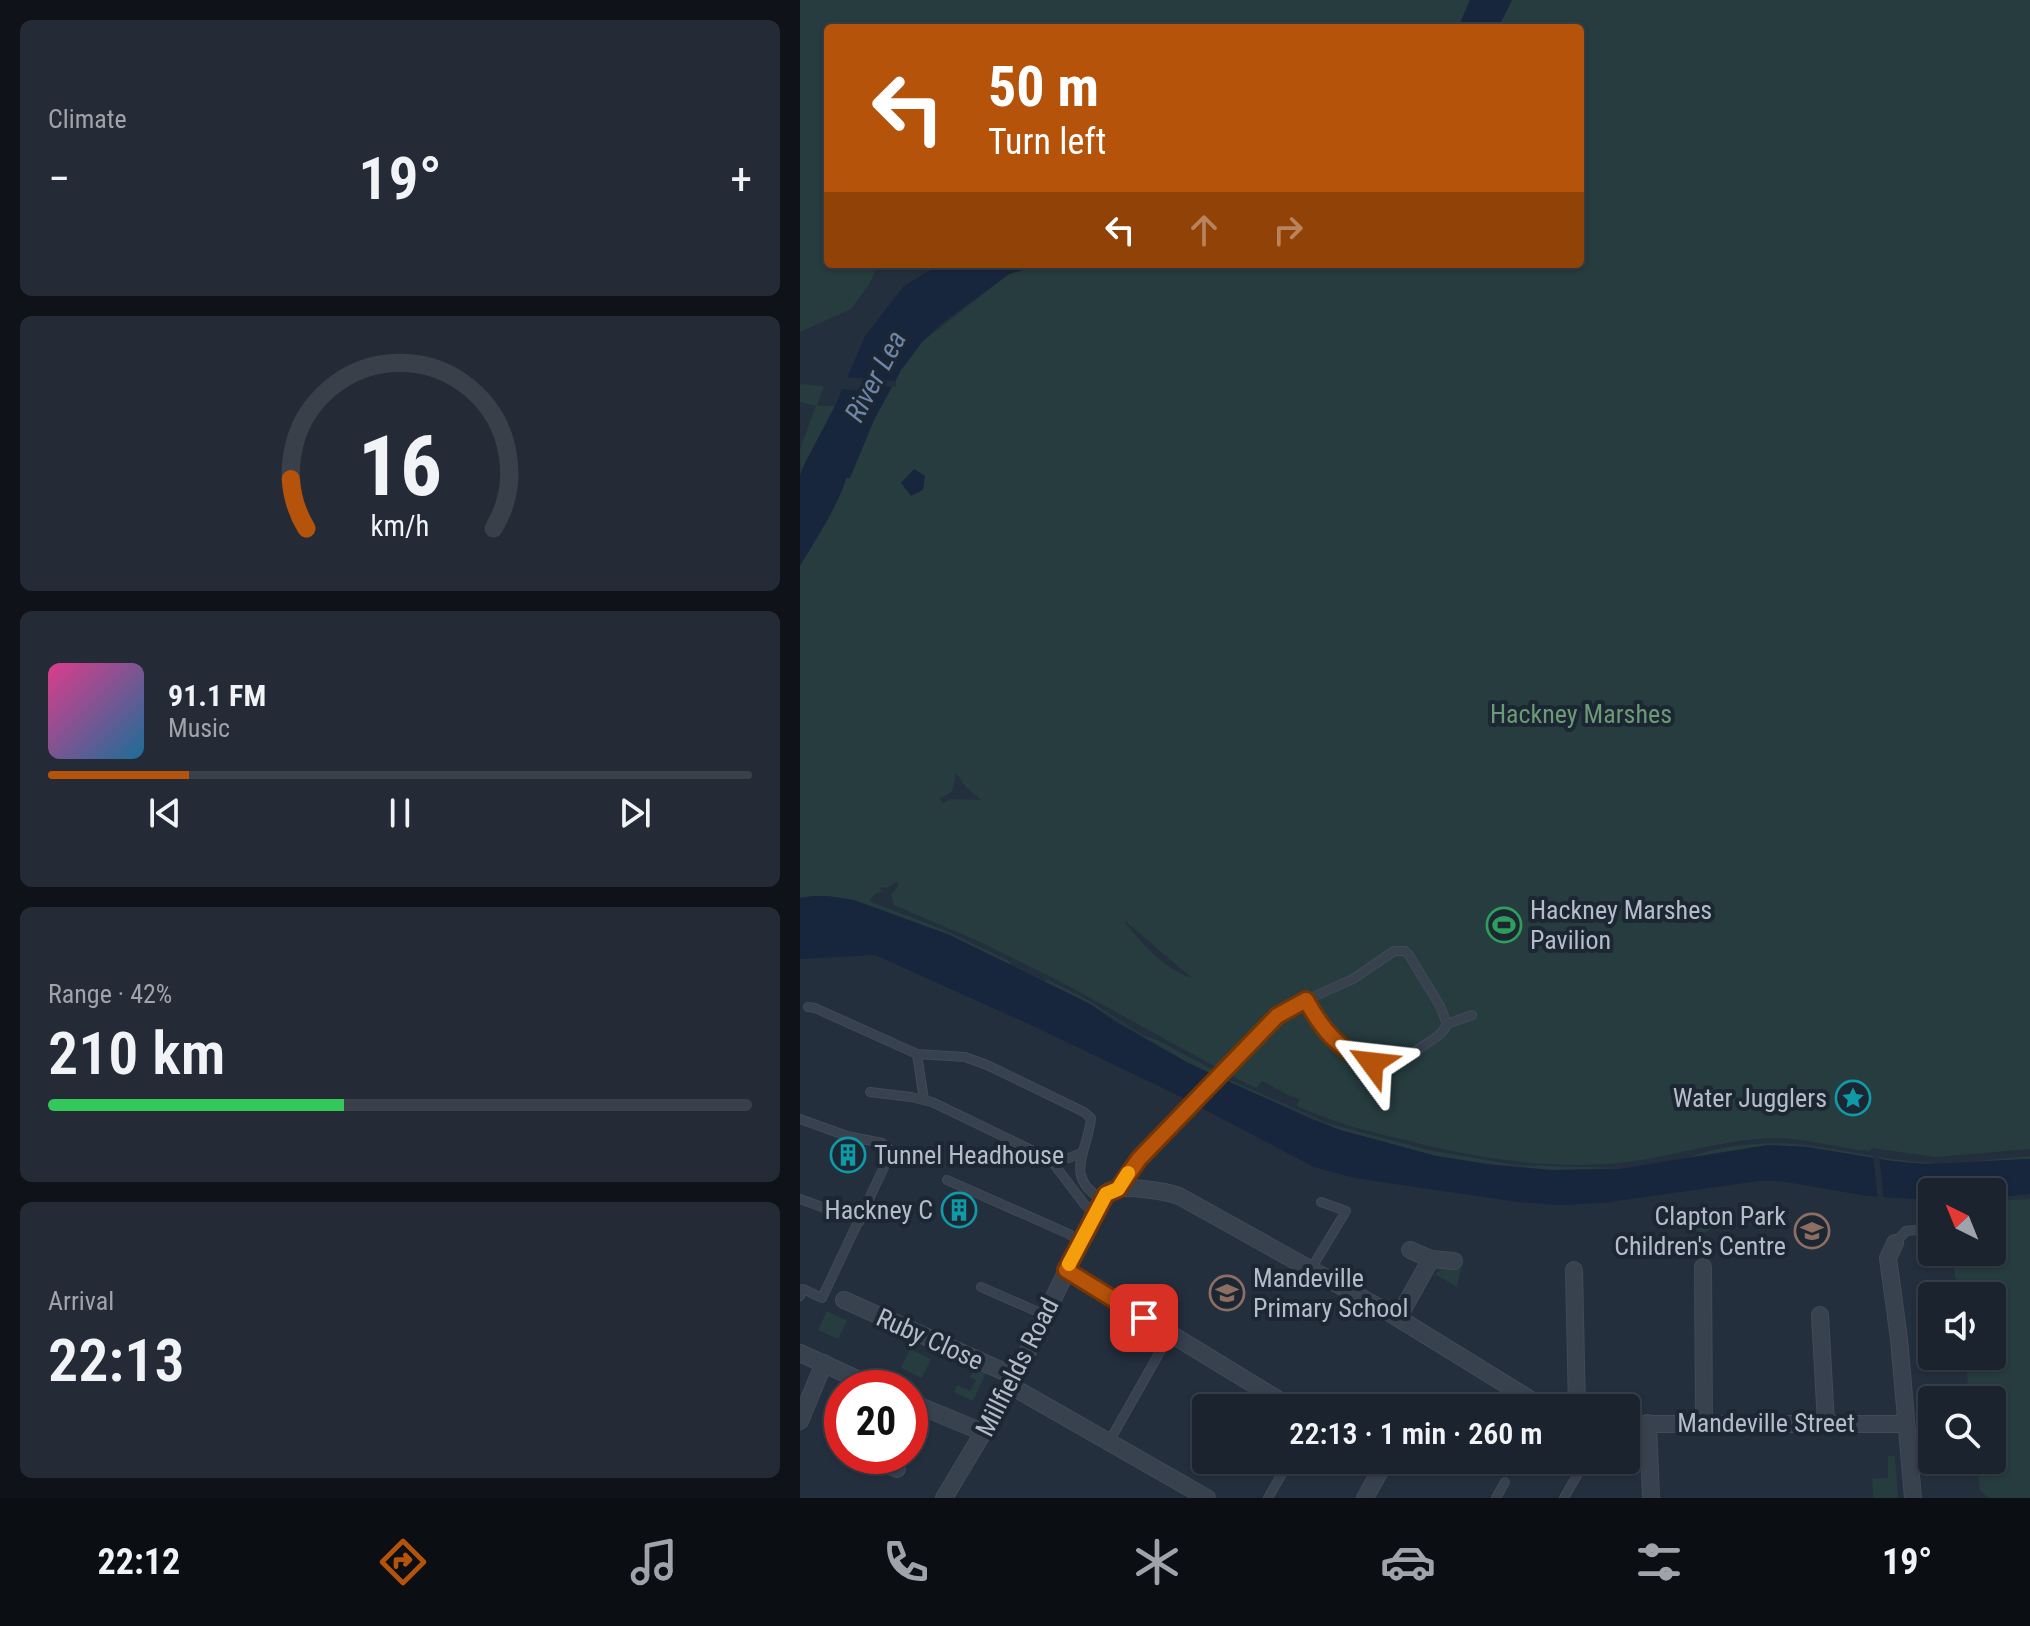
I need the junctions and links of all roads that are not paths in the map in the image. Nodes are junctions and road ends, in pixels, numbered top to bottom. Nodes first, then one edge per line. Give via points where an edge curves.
1 (1306, 1000) junction
2 (808, 1007) dead end
3 (1472, 1015) dead end
4 (1447, 1024) junction
5 (917, 1054) junction
6 (870, 1092) dead end
7 (924, 1100) junction
8 (800, 1119) edge
9 (1081, 1153) junction
10 (1050, 1159) junction
11 (947, 1180) dead end
12 (1106, 1198) junction
13 (800, 1199) edge
14 (1321, 1202) dead end
15 (860, 1221) junction
16 (1918, 1230) edge
17 (1080, 1242) junction
18 (1895, 1243) joint
19 (1410, 1250) dead end
20 (1431, 1259) junction
21 (1454, 1261) dead end
22 (1703, 1267) dead end
23 (1310, 1269) junction
24 (1066, 1270) junction
25 (1574, 1270) dead end
26 (981, 1287) dead end
27 (800, 1296) edge
28 (844, 1300) dead end
29 (1045, 1315) junction
30 (1820, 1315) dead end
31 (1398, 1318) junction
32 (1170, 1334) junction
33 (800, 1353) edge
34 (824, 1363) junction
35 (839, 1370) edge
36 (1014, 1382) junction
37 (1269, 1394) edge
38 (1521, 1394) edge
39 (1577, 1394) edge
40 (928, 1409) edge
41 (800, 1421) edge
42 (1640, 1423) edge
43 (1648, 1423) junction
44 (1704, 1423) junction
45 (1826, 1423) junction
46 (1905, 1424) junction
47 (985, 1433) junction
48 (1109, 1442) junction
49 (1282, 1474) edge
50 (1378, 1474) edge
51 (1578, 1474) edge
52 (1505, 1482) dead end
53 (944, 1498) edge
54 (1207, 1498) edge
55 (1268, 1498) edge
56 (1365, 1498) edge
57 (1496, 1498) edge
58 (1564, 1498) edge
59 (1651, 1498) edge
60 (1913, 1498) edge

1 - 4 lane via 1330,1037 1372,1063 1401,1060 1436,1038
1 - 4 lane via 1353,979 1394,951 1405,951
1 - 12 lane via 1277,1016
2 - 5 lane
3 - 4 lane
5 - 7 lane
5 - 9 lane via 965,1057 1084,1112 1091,1118
6 - 7 lane
7 - 10 lane
8 - 15 lane via 888,1148 893,1158
9 - 10 lane
9 - 12 lane via 1084,1186
10 - 12 lane via 1084,1203
11 - 17 lane
12 - 17 street, Millfields Road
12 - 23 street via 1147,1190 1179,1196
13 - 15 lane
14 - 23 lane via 1346,1211
15 - 27 lane via 822,1298 803,1289
16 - 18 lane via 1906,1231
17 - 24 street, Millfields Road
18 - 46 street via 1888,1258
19 - 20 street
20 - 21 street
20 - 31 street
22 - 44 street
23 - 31 street
24 - 29 street, Millfields Road
24 - 32 street
25 - 39 street
26 - 29 lane
28 - 36 street, Ruby Close
29 - 36 street, Millfields Road
30 - 45 street
31 - 38 street
32 - 37 street
32 - 48 lane
33 - 34 street
34 - 35 street
34 - 41 street
36 - 47 street, Millfields Road
36 - 48 street, Ruby Close
40 - 47 street
42 - 43 street, Mandeville Street
43 - 44 street, Mandeville Street
43 - 59 street
44 - 45 street, Mandeville Street
45 - 46 street, Mandeville Street
46 - 60 street
47 - 53 street, Millfields Road
48 - 54 street, Ruby Close
49 - 55 lane
50 - 56 street
51 - 58 lane
52 - 57 lane

